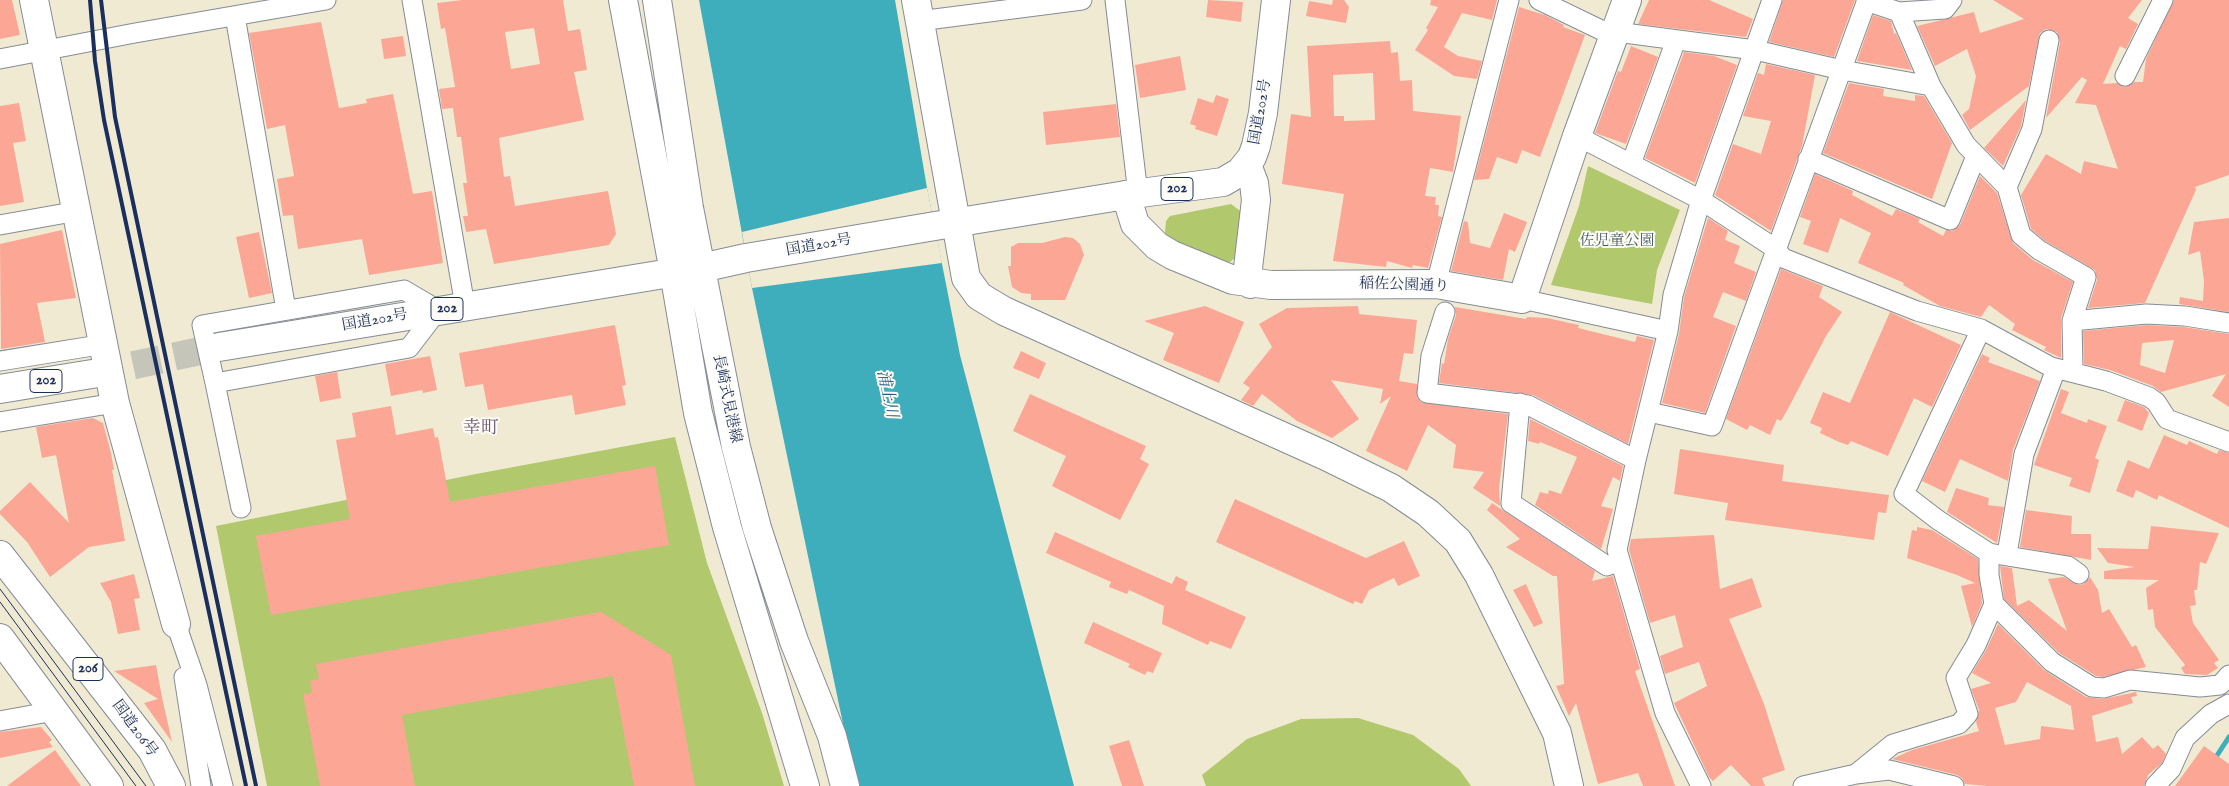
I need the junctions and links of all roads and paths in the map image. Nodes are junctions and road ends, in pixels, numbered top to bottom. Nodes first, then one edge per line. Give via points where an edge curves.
1 (34, 0) edge
2 (326, 0) edge
3 (412, 0) edge
4 (623, 0) edge
5 (657, 0) edge
6 (1082, 0) edge
7 (1115, 0) edge
8 (1276, 0) edge
9 (1509, 0) edge
10 (1539, 0) edge
11 (1627, 0) edge
12 (1772, 0) edge
13 (1952, 0) edge
14 (2163, 0) edge
15 (1867, 1) edge
16 (918, 10) edge
17 (1899, 12) junction
18 (235, 16) junction
19 (1614, 32) junction
20 (1676, 40) junction
21 (2049, 40) dead end
22 (1755, 50) junction
23 (44, 52) junction
24 (0, 59) edge
25 (1842, 70) junction
26 (2125, 76) dead end
27 (1931, 86) junction
28 (1577, 136) junction
29 (1976, 156) junction
30 (1808, 159) junction
31 (1631, 164) junction
32 (1247, 165) junction
33 (2007, 188) junction
34 (1132, 195) junction
35 (1702, 200) junction
36 (78, 211) junction
37 (0, 224) edge
38 (946, 224) junction
39 (1776, 249) junction
40 (688, 270) junction
41 (1250, 284) junction
42 (1436, 284) junction
43 (1522, 299) junction
44 (465, 306) junction
45 (286, 310) junction
46 (438, 310) junction
47 (1445, 312) dead end
48 (2072, 320) junction
49 (2229, 323) edge
50 (1980, 329) junction
51 (1668, 332) junction
52 (105, 344) junction
53 (219, 347) tunnel mouth
54 (0, 361) edge
55 (2064, 370) junction
56 (92, 374) tunnel mouth
57 (215, 383) junction
58 (0, 389) edge
59 (115, 403) junction
60 (1520, 404) junction
61 (1649, 412) junction
62 (0, 422) edge
63 (2229, 442) edge
64 (1636, 460) junction
65 (241, 508) dead end
66 (1998, 553) junction
67 (0, 556) edge
68 (1620, 561) junction
69 (2080, 574) dead end
70 (1994, 604) junction
71 (176, 624) junction
72 (0, 638) edge
73 (2229, 676) edge
74 (2229, 704) edge
75 (54, 710) junction
76 (1665, 713) junction
77 (0, 721) edge
78 (1856, 774) junction
79 (109, 786) edge
80 (171, 786) edge
81 (201, 786) edge
82 (223, 786) edge
83 (805, 786) edge
84 (846, 786) edge
85 (1569, 786) edge
86 (1684, 786) edge
87 (1701, 786) edge
88 (1803, 786) edge
89 (1954, 786) edge
90 (2155, 786) edge

1 - 23 main road
2 - 18 street
3 - 44 street
4 - 40 main road, 長崎式見港線
5 - 40 main road, 長崎式見港線 via 689,208
6 - 16 street
7 - 34 street
8 - 32 main road, 国道202号 / 202 via 1261,130
9 - 42 street
10 - 19 street via 1601,30
11 - 19 main road
12 - 22 street
13 - 17 street via 1945,9
14 - 26 street
15 - 17 street
15 - 25 street
16 - 38 main road
17 - 27 street
18 - 23 street
18 - 45 street
19 - 20 street
19 - 28 main road
20 - 22 street
20 - 31 street
21 - 33 street via 2032,129
22 - 25 street
22 - 35 street
23 - 24 street
23 - 36 main road
25 - 27 street
25 - 30 street
27 - 29 street
28 - 31 street
28 - 43 main road
29 - 30 street via 1950,220
29 - 33 street
30 - 39 street
31 - 35 street
32 - 34 main road, 国道202号 / 202 via 1223,182
32 - 41 main road via 1256,200 1248,268
33 - 48 street via 2021,235 2039,250 2086,277
34 - 38 main road, 国道202号 / 202
34 - 41 main road, 稲佐公園通り via 1135,224 1157,246 1204,269
35 - 39 street
35 - 51 street via 1673,296
36 - 37 street
36 - 52 main road
38 - 40 main road, 国道202号 / 202
38 - 85 main road via 966,278 979,296 1004,311 1326,456 1391,488 1428,513 1458,541 1479,576 1557,733
39 - 50 street via 1783,258 1917,312
39 - 61 street via 1712,426
40 - 44 main road, 国道202号 / 202
40 - 83 main road, 長崎式見港線 via 698,413 727,526
40 - 84 main road, 長崎式見港線 via 757,528 794,640 832,736
41 - 42 main road, 稲佐公園通り
42 - 43 main road, 稲佐公園通り
43 - 51 street
44 - 46 main road, 国道202号 / 202
45 - 46 street via 404,290
45 - 57 street via 202,325
46 - 53 main road, 国道202号 / 202
46 - 57 street via 409,348
47 - 60 street via 1432,356 1427,393
48 - 49 street via 2146,314
48 - 55 street
50 - 55 street
50 - 66 street via 1904,494 1938,520
51 - 61 street
52 - 54 street
52 - 59 main road
55 - 63 street via 2149,397 2167,419
55 - 66 street via 2024,454
56 - 58 main road, 202
57 - 65 street
59 - 62 street
59 - 71 main road
60 - 64 street via 1528,405
60 - 68 street via 1511,503 1607,566
61 - 64 street
64 - 68 street via 1617,550
66 - 69 street via 2068,566
66 - 70 street via 1989,575
67 - 80 main road, 国道206号 / 206 via 152,750
68 - 76 street
70 - 73 street via 2052,662 2092,687 2104,688 2130,680 2200,687 2220,685
70 - 78 street via 1976,645 1956,678 1968,714 1959,724 1893,744
71 - 81 street
71 - 82 street via 197,685
72 - 75 main road
74 - 90 street via 2185,738 2170,769
75 - 77 street
75 - 79 main road
76 - 86 street via 1669,741
76 - 87 street
78 - 88 street
78 - 89 street via 1889,770

